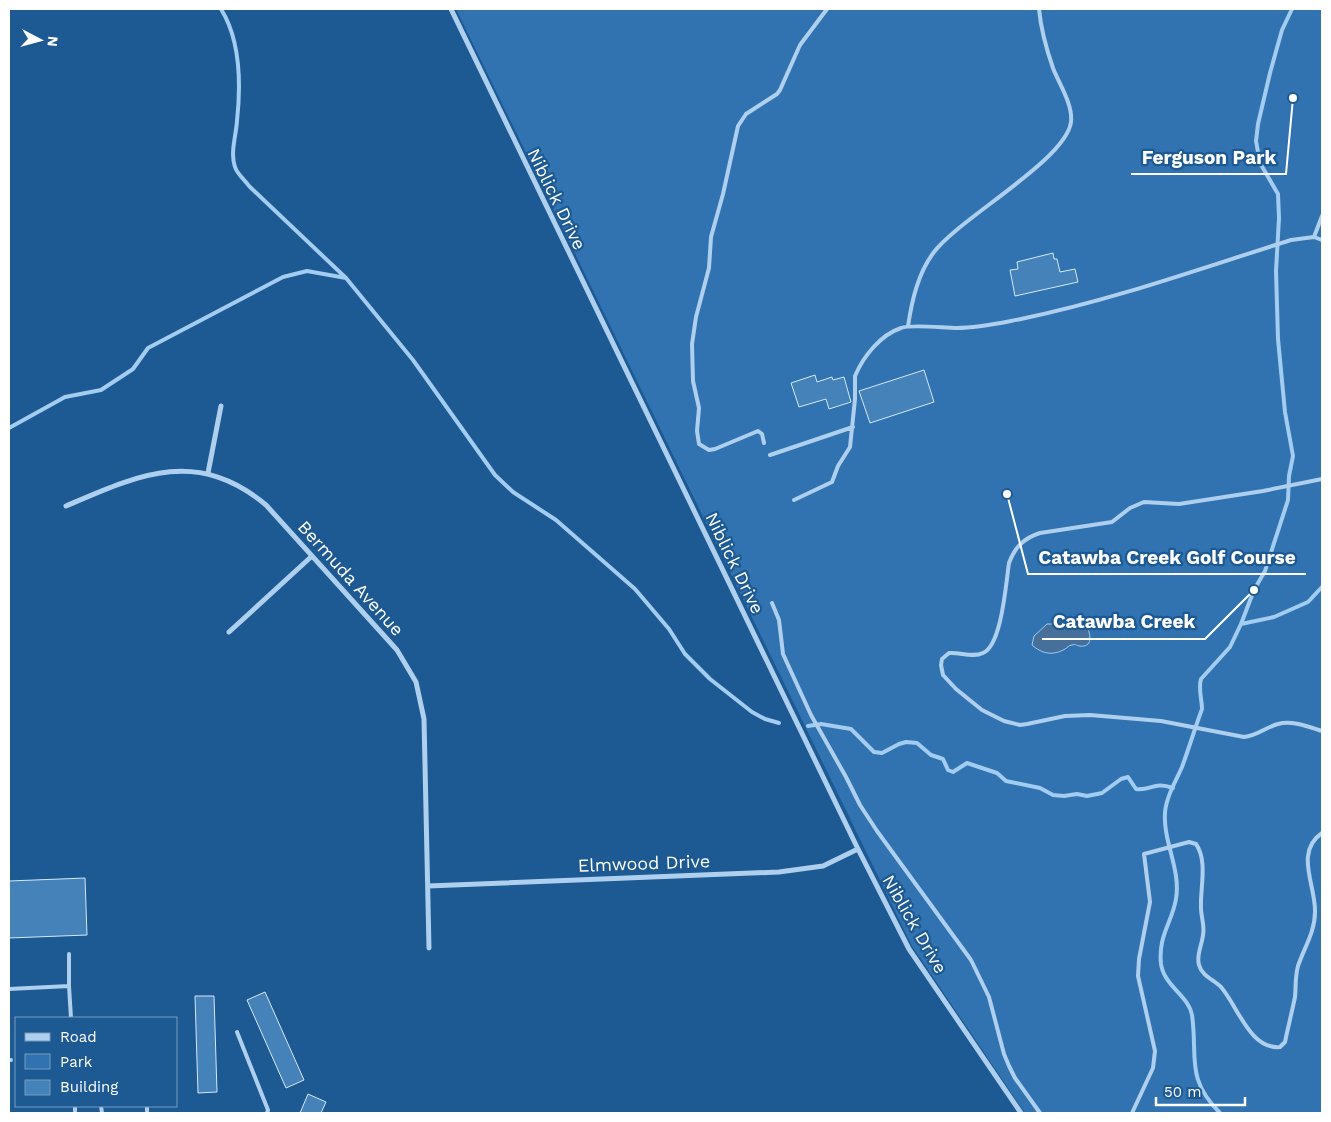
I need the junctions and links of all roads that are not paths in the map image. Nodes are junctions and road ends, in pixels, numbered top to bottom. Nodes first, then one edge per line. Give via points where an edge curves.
1 (451, 9) edge
2 (826, 9) edge
3 (1038, 9) edge
4 (1322, 216) edge
5 (1314, 237) junction
6 (1322, 240) edge
7 (908, 326) junction
8 (221, 406) dead end
9 (853, 427) junction
10 (764, 443) dead end
11 (770, 455) dead end
12 (208, 473) junction
13 (1322, 480) edge
14 (794, 500) dead end
15 (66, 506) dead end
16 (312, 556) junction
17 (772, 602) dead end
18 (229, 632) dead end
19 (1322, 731) edge
20 (1322, 833) edge
21 (858, 849) junction
22 (428, 886) junction
23 (429, 948) dead end
24 (69, 954) dead end
25 (69, 986) junction
26 (9, 989) edge
27 (71, 1017) edge
28 (237, 1032) dead end
29 (267, 1113) edge
30 (1021, 1113) edge
31 (1040, 1113) edge
32 (1132, 1113) edge

1 - 21 street, Niblick Drive
2 - 10 lane via 800,45 777,94 746,114 738,126 711,237 707,279 694,330 693,381 699,408 699,444 709,450 715,449 758,431
3 - 7 lane via 1042,35 1070,110 1071,124 1041,164 935,250 918,282
4 - 5 lane
5 - 6 lane
5 - 7 lane via 1291,240 1090,303 1043,314 977,327
7 - 9 lane via 885,337 859,367 855,376
8 - 12 street
9 - 11 lane
9 - 14 lane via 850,447 832,482
12 - 15 street, Bermuda Avenue via 157,473 112,486
12 - 16 street, Bermuda Avenue via 257,497
13 - 19 lane via 1179,504 1144,502 1112,522 1029,536 1016,548 1009,562 998,633 990,648 976,655 949,653 940,665 948,682 975,705 993,717 1013,724 1075,715 1161,721 1240,737 1250,737 1283,723
16 - 18 street
16 - 22 street, Bermuda Avenue via 397,650 416,682 426,736
17 - 31 lane via 779,620 783,654 822,736 877,831 971,960 989,997 1009,1066
20 - 32 lane via 1314,840 1308,854 1315,905 1314,925 1297,971 1285,1042 1276,1048 1250,1032 1220,987 1199,966 1204,929 1202,864 1198,846 1189,842 1143,856 1150,902 1138,967 1155,1059
21 - 22 street, Elmwood Drive via 823,866 779,872
21 - 30 street, Niblick Drive via 909,949
22 - 23 street, Bermuda Avenue
24 - 25 lane
25 - 26 lane
25 - 27 lane
28 - 29 lane

